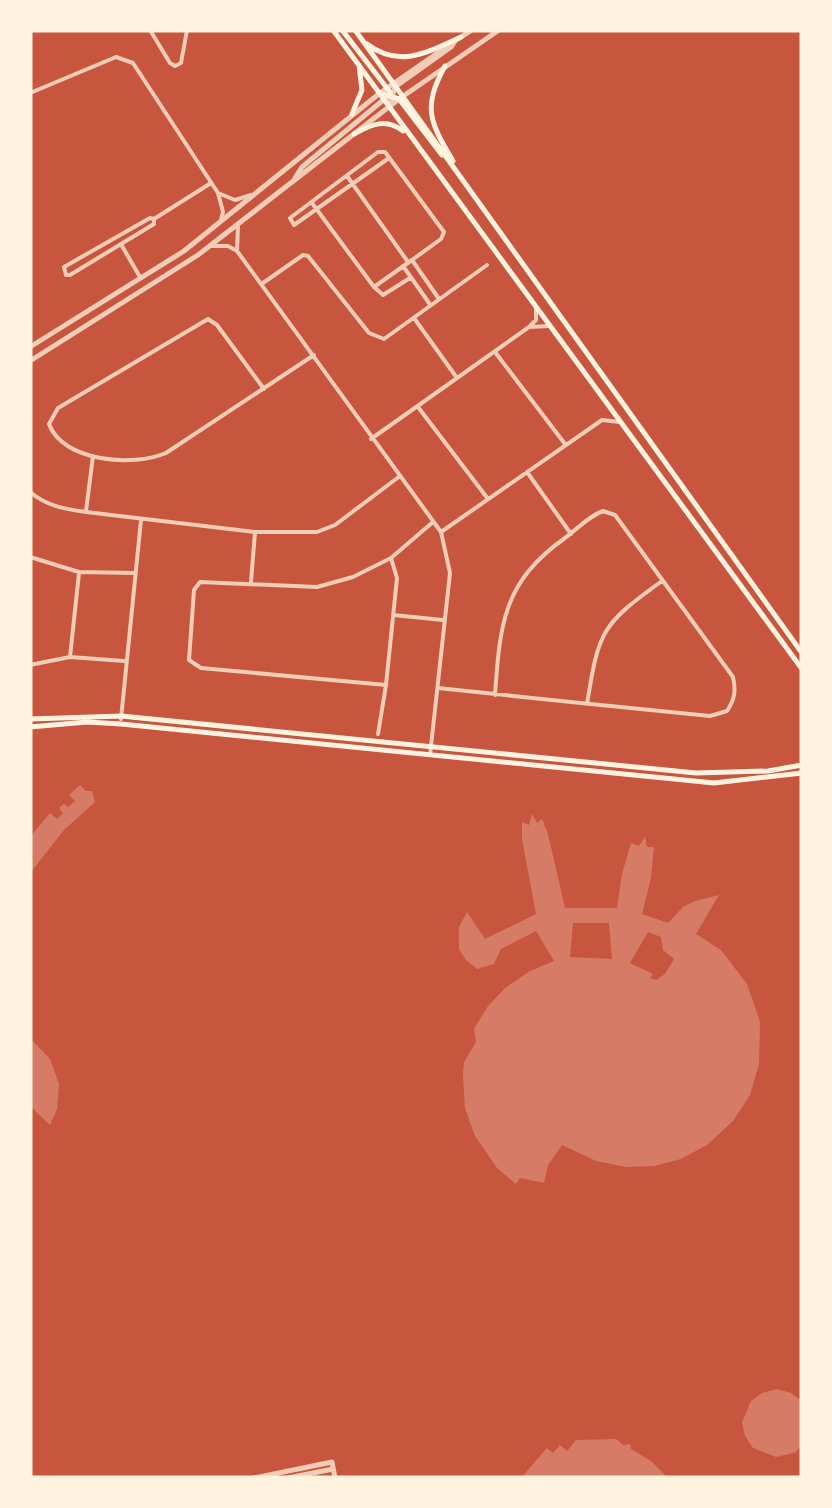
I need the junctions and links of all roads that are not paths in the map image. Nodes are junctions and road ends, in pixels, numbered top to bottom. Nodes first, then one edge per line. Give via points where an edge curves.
1 (150, 30) edge
2 (188, 30) edge
3 (333, 30) edge
4 (342, 30) edge
5 (355, 30) edge
6 (472, 30) edge
7 (499, 30) edge
8 (458, 39) junction
9 (362, 40) junction
10 (358, 62) junction
11 (445, 66) junction
12 (30, 93) edge
13 (389, 93) junction
14 (400, 98) junction
15 (352, 114) junction
16 (354, 134) junction
17 (412, 140) junction
18 (389, 158) junction
19 (347, 176) junction
20 (460, 178) junction
21 (294, 181) junction
22 (212, 183) junction
23 (353, 184) junction
24 (259, 190) junction
25 (218, 193) junction
26 (311, 202) junction
27 (317, 210) junction
28 (154, 219) junction
29 (220, 223) junction
30 (238, 225) junction
31 (117, 238) junction
32 (121, 244) junction
33 (211, 246) junction
34 (237, 250) junction
35 (408, 263) junction
36 (487, 266) dead end
37 (411, 277) junction
38 (142, 280) junction
39 (263, 283) junction
40 (374, 287) junction
41 (439, 299) junction
42 (535, 304) junction
43 (431, 305) junction
44 (414, 318) junction
45 (529, 328) junction
46 (553, 328) junction
47 (30, 347) edge
48 (494, 351) junction
49 (314, 356) junction
50 (30, 361) edge
51 (457, 378) junction
52 (264, 389) junction
53 (606, 400) junction
54 (418, 407) junction
55 (602, 420) junction
56 (622, 423) junction
57 (372, 439) junction
58 (565, 444) junction
59 (93, 456) junction
60 (526, 472) junction
61 (400, 476) junction
62 (30, 492) edge
63 (488, 499) junction
64 (86, 512) junction
65 (142, 520) junction
66 (433, 522) junction
67 (255, 532) junction
68 (441, 532) junction
69 (570, 534) junction
70 (30, 557) edge
71 (391, 558) junction
72 (79, 572) junction
73 (134, 573) junction
74 (662, 580) junction
75 (251, 584) junction
76 (393, 615) junction
77 (445, 620) junction
78 (802, 653) edge
79 (70, 658) junction
80 (127, 661) junction
81 (30, 665) edge
82 (802, 669) edge
83 (386, 685) junction
84 (438, 688) junction
85 (496, 694) junction
86 (587, 704) junction
87 (30, 719) edge
88 (121, 720) junction
89 (30, 727) edge
90 (378, 734) dead end
91 (430, 751) junction
92 (802, 765) edge
93 (647, 773) junction
94 (802, 774) edge
95 (328, 1468) edge
96 (254, 1478) edge
97 (288, 1478) edge
98 (335, 1478) edge

1 - 2 street via 175,66
3 - 10 main road
4 - 13 main road
5 - 9 main road
6 - 8 street
7 - 11 street
8 - 9 main road via 398,58
8 - 13 street
9 - 13 main road
10 - 13 main road
10 - 15 main road via 362,84
11 - 14 street
11 - 20 main road via 432,92 431,120
12 - 22 street via 125,58
13 - 14 main road
13 - 14 street
13 - 15 street
13 - 16 street
13 - 17 main road
13 - 21 street
14 - 20 main road
15 - 24 street
16 - 17 main road via 386,122
16 - 21 street
17 - 42 main road
18 - 19 street via 378,152
18 - 23 street
18 - 35 street via 444,232
19 - 23 street
19 - 26 street
20 - 78 main road
21 - 30 street
22 - 25 street
22 - 28 street
23 - 27 street
23 - 35 street
24 - 25 street via 235,200
24 - 29 street
25 - 29 street
26 - 27 street
26 - 27 street via 290,220 297,226
27 - 40 street
28 - 31 street
28 - 32 street
29 - 38 street
30 - 33 street
30 - 34 street
31 - 32 street
31 - 32 street via 64,267 66,275
32 - 38 street
33 - 34 street
33 - 50 street
34 - 39 street
35 - 37 street
35 - 40 street
35 - 41 street
36 - 41 street
37 - 40 street via 383,295
37 - 43 street
38 - 47 street
39 - 44 street via 308,256 376,338
39 - 49 street
41 - 43 street
42 - 45 street
42 - 46 main road
43 - 44 street
44 - 51 street
45 - 46 street
45 - 48 street
46 - 53 main road
48 - 51 street
48 - 58 street
49 - 52 street
49 - 57 street
51 - 54 street
52 - 59 street via 156,457
52 - 59 street via 217,325 202,320 51,416 58,442
53 - 55 street
53 - 56 main road
54 - 57 street
54 - 63 street
55 - 56 street
55 - 58 street
56 - 82 main road
57 - 61 street
58 - 60 street
59 - 64 street
60 - 63 street
60 - 69 street
61 - 66 street
61 - 67 street via 318,532
62 - 64 street via 59,508
63 - 68 street
64 - 65 street
65 - 67 street
65 - 73 street
66 - 68 street
66 - 71 street
67 - 75 street
68 - 77 street via 450,573
69 - 74 street via 610,511
69 - 85 street via 532,564 512,596
70 - 72 street
71 - 75 street via 318,587
71 - 76 street via 398,578
72 - 73 street
72 - 79 street
73 - 80 street
74 - 86 street via 608,626 594,655
74 - 86 street via 732,676 732,704 710,716
75 - 83 street via 210,580 197,586 188,649 193,664
76 - 77 street
76 - 83 street
77 - 84 street
79 - 80 street
79 - 81 street
80 - 88 street
83 - 90 street
84 - 85 street
84 - 91 street
85 - 86 street
87 - 88 main road
88 - 89 main road
88 - 91 main road
91 - 93 main road
92 - 93 main road via 730,774
93 - 94 main road via 714,783
95 - 96 street
95 - 97 street
95 - 98 street

